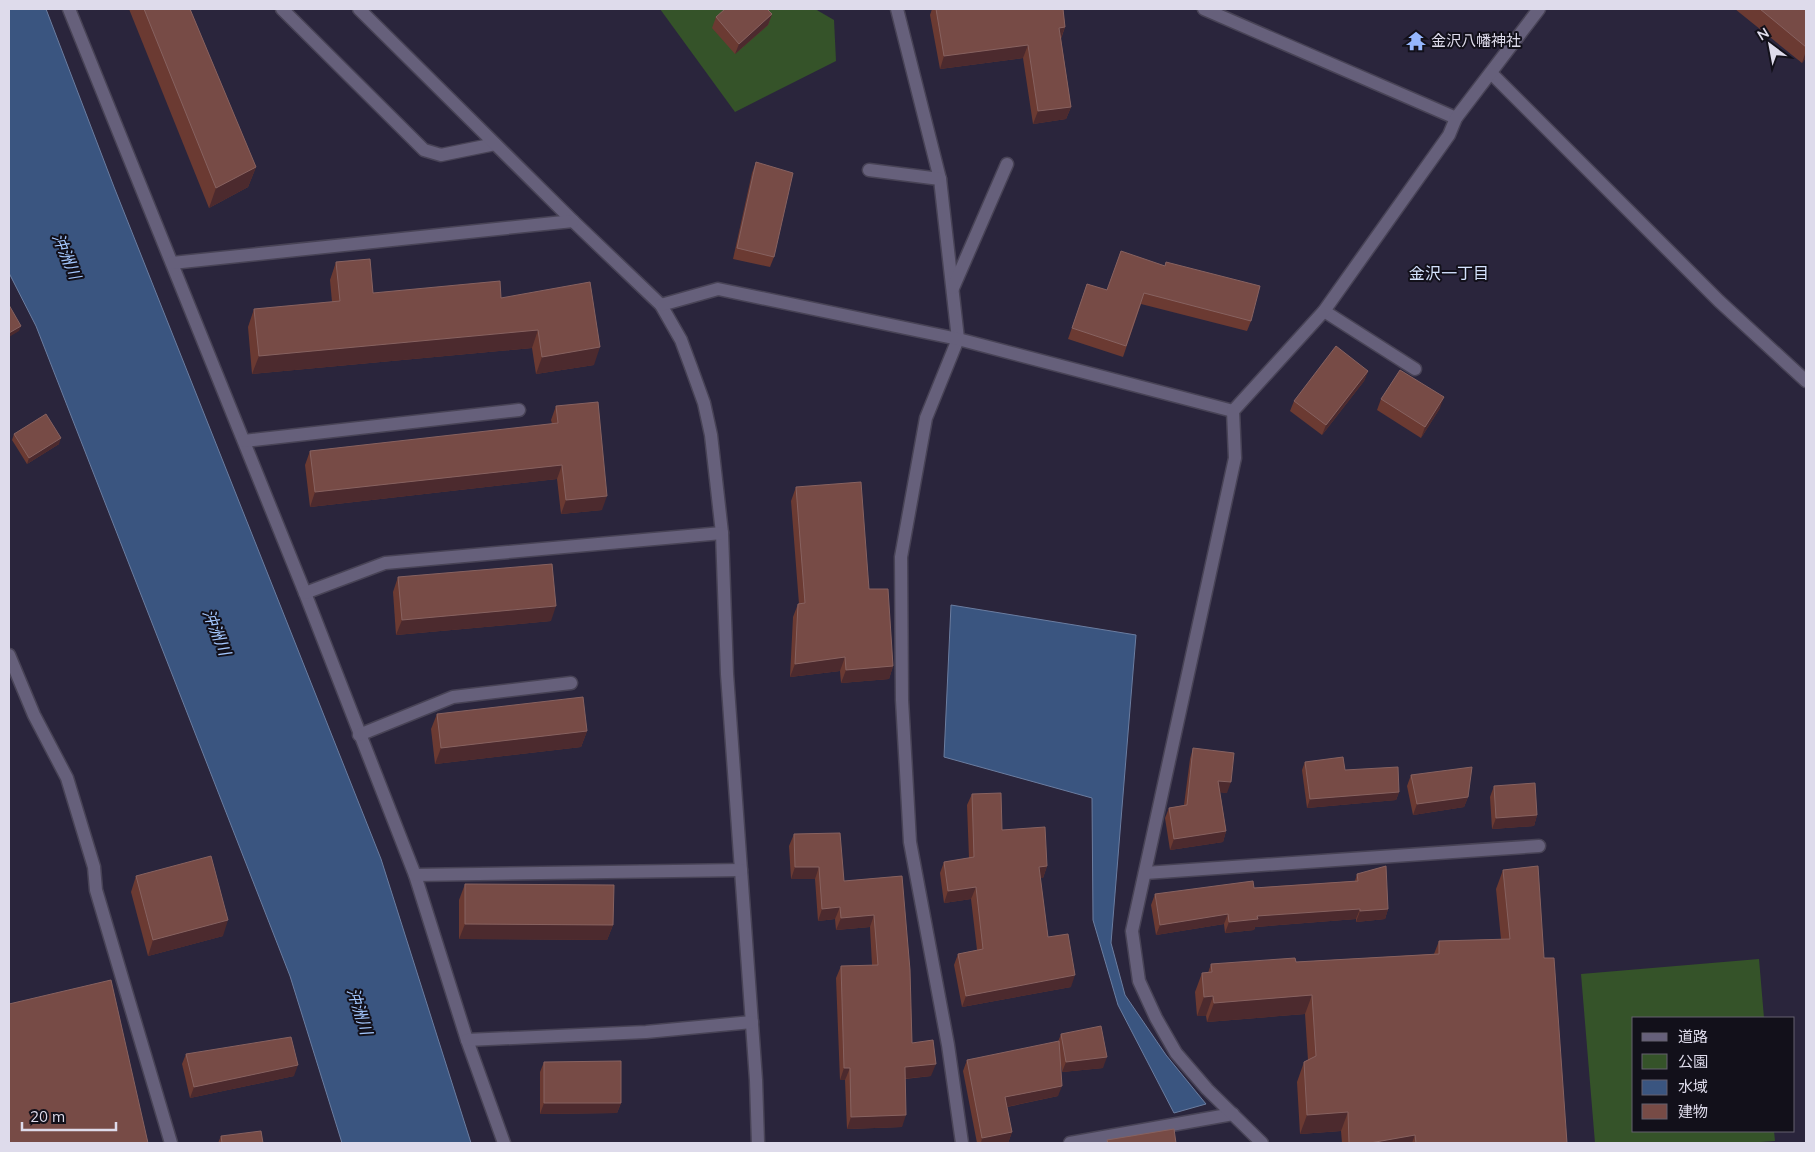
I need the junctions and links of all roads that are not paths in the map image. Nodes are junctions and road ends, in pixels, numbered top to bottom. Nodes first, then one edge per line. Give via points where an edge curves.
1 (69, 9) edge
2 (282, 9) edge
3 (359, 9) edge
4 (897, 9) edge
5 (1204, 9) edge
6 (1538, 9) edge
7 (1491, 73) junction
8 (1456, 118) junction
9 (495, 144) junction
10 (1007, 164) dead end
11 (869, 170) dead end
12 (940, 179) junction
13 (573, 221) junction
14 (172, 264) junction
15 (952, 289) junction
16 (661, 305) junction
17 (1324, 311) junction
18 (958, 339) junction
19 (1414, 369) dead end
20 (1806, 381) edge
21 (519, 410) dead end
22 (1233, 411) junction
23 (244, 441) junction
24 (722, 533) junction
25 (305, 593) junction
26 (9, 655) edge
27 (571, 683) dead end
28 (359, 735) junction
29 (1539, 846) dead end
30 (741, 870) junction
31 (1145, 873) junction
32 (414, 875) junction
33 (752, 1022) junction
34 (467, 1040) junction
35 (1233, 1114) junction
36 (171, 1143) edge
37 (504, 1143) edge
38 (758, 1143) edge
39 (962, 1143) edge
40 (1070, 1143) edge
41 (1262, 1143) edge

1 - 14 street
2 - 9 street via 424,150 441,155
3 - 9 street
4 - 12 street
5 - 8 street
6 - 7 street
7 - 8 street
7 - 20 street via 1718,301
8 - 17 street via 1448,135
9 - 13 street
10 - 15 street
11 - 12 street
12 - 15 street
13 - 14 street
13 - 16 street
14 - 23 street
15 - 18 street
16 - 18 street via 718,289
16 - 24 street via 680,340 704,403 711,435
17 - 19 street
17 - 22 street
18 - 22 street
18 - 39 street via 926,418 901,557 902,700 910,842 948,1045
21 - 23 street
22 - 31 street via 1235,458
23 - 25 street
24 - 25 street via 385,563
24 - 30 street
25 - 28 street
26 - 36 street via 34,716 66,778
27 - 28 street via 453,697
28 - 32 street
29 - 31 street
30 - 32 street
30 - 33 street
31 - 35 street via 1132,931 1139,981 1176,1053
32 - 34 street
33 - 34 street via 646,1032
33 - 38 street
34 - 37 street
35 - 40 street
35 - 41 street

